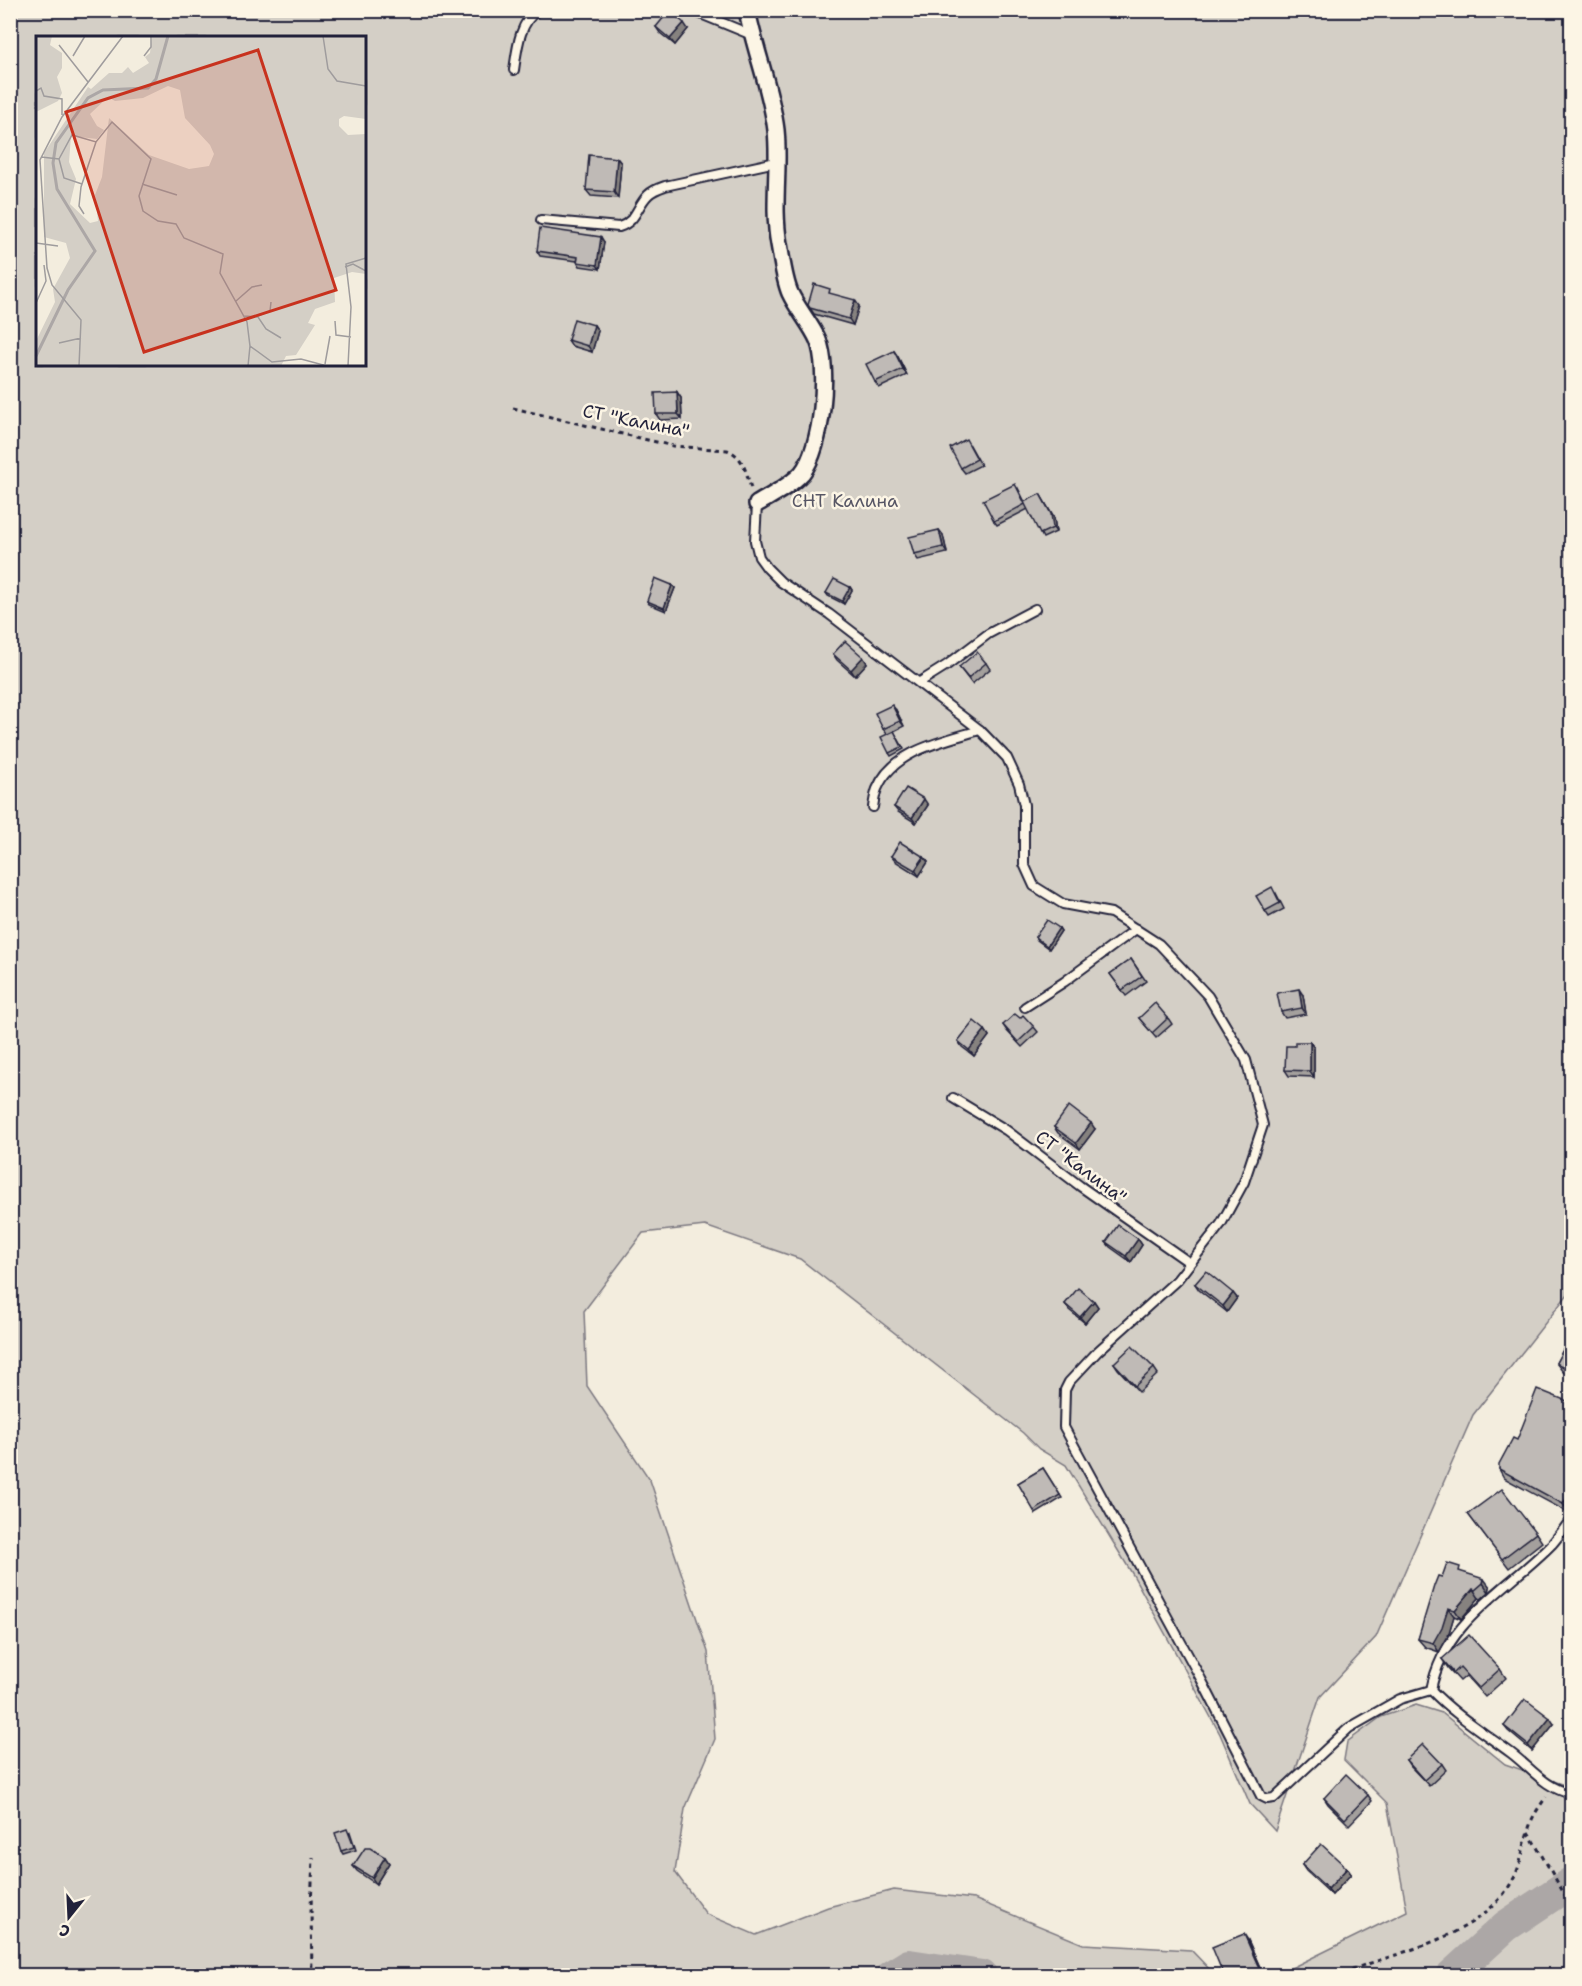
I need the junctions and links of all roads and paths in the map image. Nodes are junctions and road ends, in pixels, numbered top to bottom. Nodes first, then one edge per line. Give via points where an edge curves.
1 (538, 10) edge
2 (691, 10) edge
3 (747, 10) edge
4 (752, 35) junction
5 (514, 70) dead end
6 (776, 162) junction
7 (541, 220) dead end
8 (513, 408) dead end
9 (757, 504) junction
10 (1035, 609) dead end
11 (920, 682) junction
12 (980, 730) junction
13 (873, 807) dead end
14 (1136, 929) junction
15 (1025, 1007) dead end
16 (953, 1098) dead end
17 (1190, 1263) junction
18 (1572, 1518) edge
19 (1431, 1690) junction
20 (1552, 1788) junction
21 (1572, 1794) edge
22 (1528, 1832) junction
23 (313, 1857) dead end
24 (1572, 1907) edge
25 (312, 1976) edge
26 (1345, 1976) edge

1 - 5 lane via 526,24
2 - 4 lane
3 - 4 street
4 - 6 street via 771,99
6 - 7 lane via 656,190 647,195 628,225
6 - 9 street via 778,243 790,292 818,339 824,358 823,409 812,456 803,471
8 - 9 path, СТ "Калина" via 673,446 736,453
9 - 11 lane via 755,541 767,568
10 - 11 lane via 988,634
11 - 12 lane
12 - 13 lane via 907,755 886,773
12 - 14 lane via 1006,758 1019,784 1024,805 1024,864 1034,886 1063,904 1111,914
14 - 15 lane
14 - 17 lane via 1159,944 1208,996 1246,1060 1263,1125 1244,1182 1221,1224
16 - 17 lane, СТ "Калина" via 1006,1130
17 - 19 lane via 1177,1280 1069,1382 1065,1390 1064,1427 1261,1796 1274,1798 1349,1728 1400,1700
18 - 19 lane via 1553,1543 1479,1607 1440,1659
19 - 20 lane via 1449,1709 1514,1755
20 - 21 lane
20 - 22 path
22 - 24 path
22 - 26 path via 1515,1876 1503,1896 1472,1923 1353,1969
23 - 25 path

